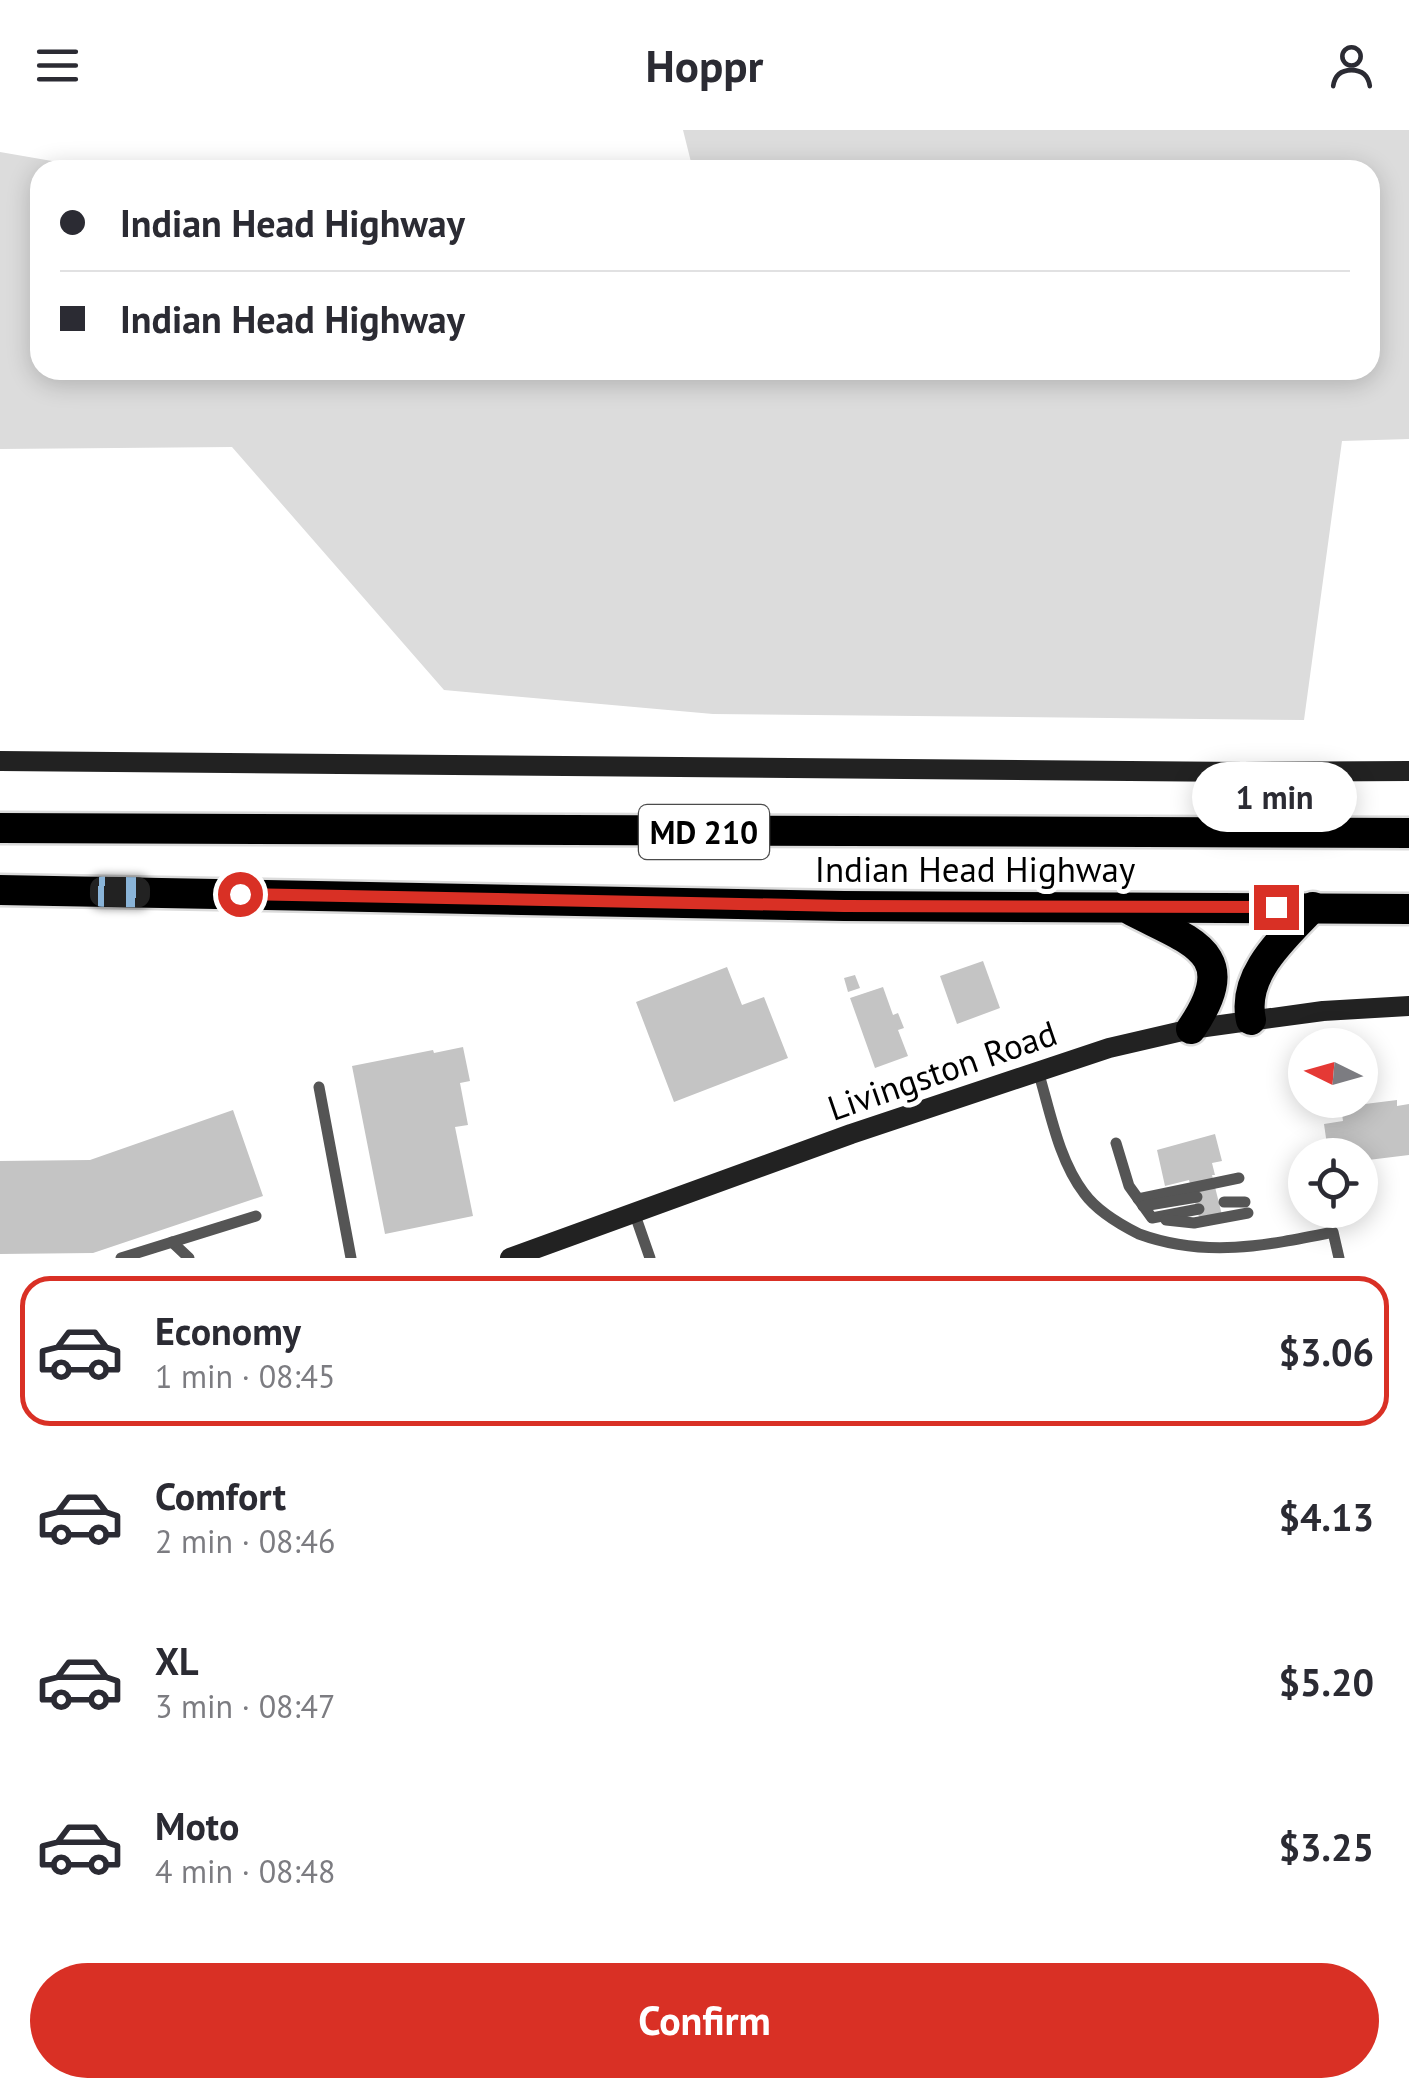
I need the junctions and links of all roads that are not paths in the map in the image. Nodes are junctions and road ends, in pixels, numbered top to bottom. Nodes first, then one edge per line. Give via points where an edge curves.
1 (0, 761) edge
2 (1409, 771) edge
3 (0, 828) edge
4 (1409, 833) edge
5 (0, 890) edge
6 (1313, 907) junction
7 (1124, 908) junction
8 (1409, 909) edge
9 (1409, 1006) edge
10 (1251, 1020) junction
11 (1191, 1029) junction
12 (1038, 1071) junction
13 (320, 1087) dead end
14 (1116, 1143) dead end
15 (1141, 1203) junction
16 (634, 1212) junction
17 (256, 1216) dead end
18 (1152, 1218) junction
19 (172, 1242) junction
20 (121, 1258) edge
21 (189, 1258) edge
22 (351, 1258) edge
23 (510, 1258) edge
24 (650, 1258) edge
25 (1339, 1258) edge

1 - 2 street
3 - 4 highway, Indian Head Highway / MD 210
5 - 7 highway, Indian Head Highway / MD 210
6 - 7 highway, Indian Head Highway / MD 210
6 - 8 highway, Indian Head Highway / MD 210
6 - 10 highway via 1253,982
7 - 11 highway via 1201,946 1211,963 1208,1004
9 - 10 street, Livingston Road
10 - 11 street, Livingston Road
11 - 12 street, Livingston Road
12 - 16 street, Livingston Road
12 - 25 lane via 1084,1194 1117,1224 1163,1246 1211,1253 1333,1232
13 - 22 lane
14 - 15 lane
15 - 18 lane
15 - 18 lane via 1198,1203
15 - 18 lane via 1240,1182 1222,1196 1247,1207 1223,1220
16 - 23 street, Livingston Road
16 - 24 lane
17 - 19 lane
19 - 20 lane
19 - 21 lane

